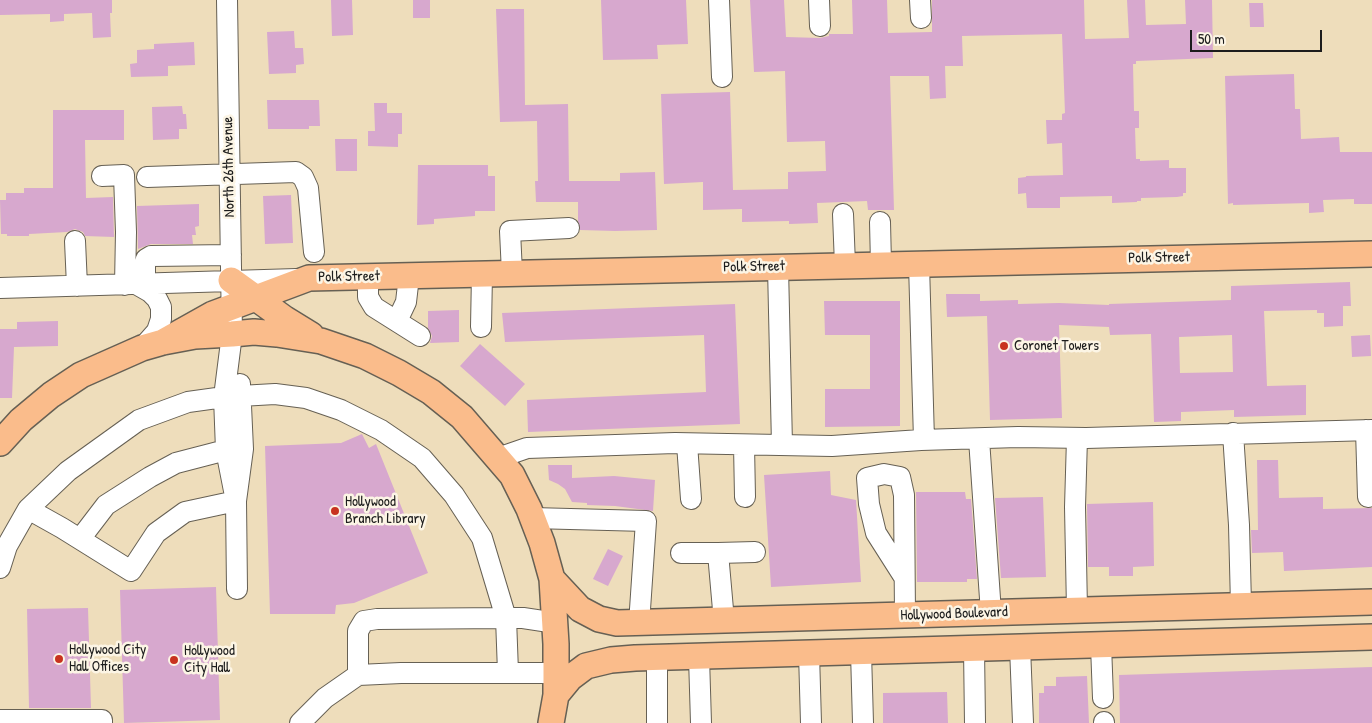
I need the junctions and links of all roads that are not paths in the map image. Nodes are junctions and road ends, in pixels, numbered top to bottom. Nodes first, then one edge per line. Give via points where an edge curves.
1 (227, 0) edge
2 (719, 0) edge
3 (820, 0) edge
4 (820, 26) dead end
5 (722, 77) dead end
6 (229, 173) junction
7 (102, 176) dead end
8 (147, 177) dead end
9 (843, 214) dead end
10 (880, 222) dead end
11 (569, 228) dead end
12 (75, 241) dead end
13 (314, 252) dead end
14 (231, 254) junction
15 (1372, 254) edge
16 (882, 264) junction
17 (919, 264) junction
18 (845, 265) junction
19 (778, 267) junction
20 (512, 273) junction
21 (482, 274) junction
22 (409, 276) junction
23 (368, 277) junction
24 (309, 278) junction
25 (231, 280) junction
26 (136, 284) junction
27 (77, 286) junction
28 (0, 288) edge
29 (243, 302) junction
30 (397, 321) junction
31 (481, 328) dead end
32 (232, 334) junction
33 (420, 336) dead end
34 (321, 341) junction
35 (152, 345) junction
36 (232, 397) junction
37 (1369, 430) edge
38 (1233, 433) junction
39 (1077, 438) junction
40 (979, 439) junction
41 (924, 440) junction
42 (0, 444) edge
43 (687, 444) junction
44 (744, 444) junction
45 (782, 445) junction
46 (226, 450) junction
47 (498, 458) junction
48 (745, 497) dead end
49 (1368, 497) dead end
50 (691, 499) dead end
51 (236, 501) junction
52 (28, 509) junction
53 (532, 518) junction
54 (80, 539) junction
55 (718, 552) junction
56 (755, 552) dead end
57 (681, 553) dead end
58 (0, 568) edge
59 (904, 577) dead end
60 (552, 579) junction
61 (237, 589) dead end
62 (1372, 602) edge
63 (1241, 606) junction
64 (1077, 610) junction
65 (991, 613) junction
66 (905, 616) junction
67 (506, 618) junction
68 (724, 621) junction
69 (556, 623) junction
70 (639, 624) junction
71 (1372, 637) edge
72 (1101, 645) junction
73 (1020, 647) junction
74 (974, 648) junction
75 (861, 652) junction
76 (809, 653) junction
77 (699, 657) junction
78 (657, 658) junction
79 (508, 672) junction
80 (358, 676) junction
81 (556, 684) junction
82 (1103, 698) dead end
83 (0, 720) edge
84 (102, 723) edge
85 (300, 723) edge
86 (551, 723) edge
87 (657, 723) edge
88 (701, 723) edge
89 (810, 723) edge
90 (863, 723) edge
91 (975, 723) edge
92 (1023, 723) edge

1 - 6 street, North 26th Avenue
2 - 5 street
3 - 4 street
6 - 8 street
6 - 13 street via 296,172 303,177 308,188
6 - 14 street, North 26th Avenue
7 - 26 street via 124,175 126,232
9 - 18 street
10 - 16 street
11 - 20 street via 510,231
12 - 27 street
14 - 25 street, North 26th Avenue
14 - 26 street via 151,256 146,259
15 - 17 main road, Polk Street
16 - 17 main road, Polk Street
16 - 18 main road, Polk Street
17 - 41 street
18 - 19 main road, Polk Street
19 - 20 main road, Polk Street
19 - 45 street
20 - 21 main road, Polk Street
21 - 22 main road, Polk Street
21 - 31 street
22 - 23 main road, Polk Street
22 - 30 street via 406,302
23 - 24 main road, Polk Street
23 - 30 street via 368,298 374,307
24 - 25 street, Polk Street
24 - 29 main road
25 - 26 street, Polk Street
25 - 29 main road
26 - 27 street, Polk Street
26 - 35 street via 150,292 161,307 161,319
27 - 28 street, Polk Street
29 - 32 street
29 - 34 main road
29 - 35 main road
30 - 33 street
32 - 34 main road via 254,332
32 - 35 main road via 195,336
32 - 36 street via 240,359
34 - 47 main road via 365,356 431,392 462,417
35 - 42 main road via 81,374 51,394
36 - 46 street
36 - 51 street via 243,449
36 - 52 street via 188,402 139,420 68,471
36 - 67 street via 275,394 306,398 341,410 381,430 422,458 454,494 482,538
37 - 38 street
37 - 49 street
38 - 39 street
38 - 63 street
39 - 40 street
39 - 64 street
40 - 41 street
40 - 65 street
41 - 45 street via 832,446
43 - 44 street
43 - 47 street via 527,448
43 - 50 street
44 - 45 street
44 - 48 street
46 - 51 street
46 - 54 street via 176,463 150,477 106,506
47 - 53 main road via 512,475
51 - 54 street via 185,512 156,533 131,571
51 - 61 street
52 - 54 street
52 - 58 street via 7,546
53 - 60 main road
53 - 70 street via 646,521
55 - 56 street
55 - 57 street
55 - 68 street
59 - 66 street
60 - 69 main road
60 - 70 main road, Hollywood Boulevard via 580,609 599,619
62 - 63 main road, Hollywood Boulevard
63 - 64 main road, Hollywood Boulevard
64 - 65 main road, Hollywood Boulevard
65 - 66 main road, Hollywood Boulevard
66 - 68 main road, Hollywood Boulevard
67 - 69 street
67 - 79 street
67 - 80 street via 364,621 358,631
68 - 70 main road, Hollywood Boulevard
69 - 81 main road
71 - 72 main road
72 - 73 main road
72 - 82 street
73 - 74 main road
73 - 92 street
74 - 75 main road
74 - 91 street
75 - 76 main road
75 - 90 street
76 - 77 main road
76 - 89 street
77 - 78 main road
77 - 88 street
78 - 81 main road via 611,660 586,666
78 - 87 street
79 - 80 street
79 - 81 street
80 - 85 street via 325,698
81 - 86 main road
83 - 84 street via 102,720

